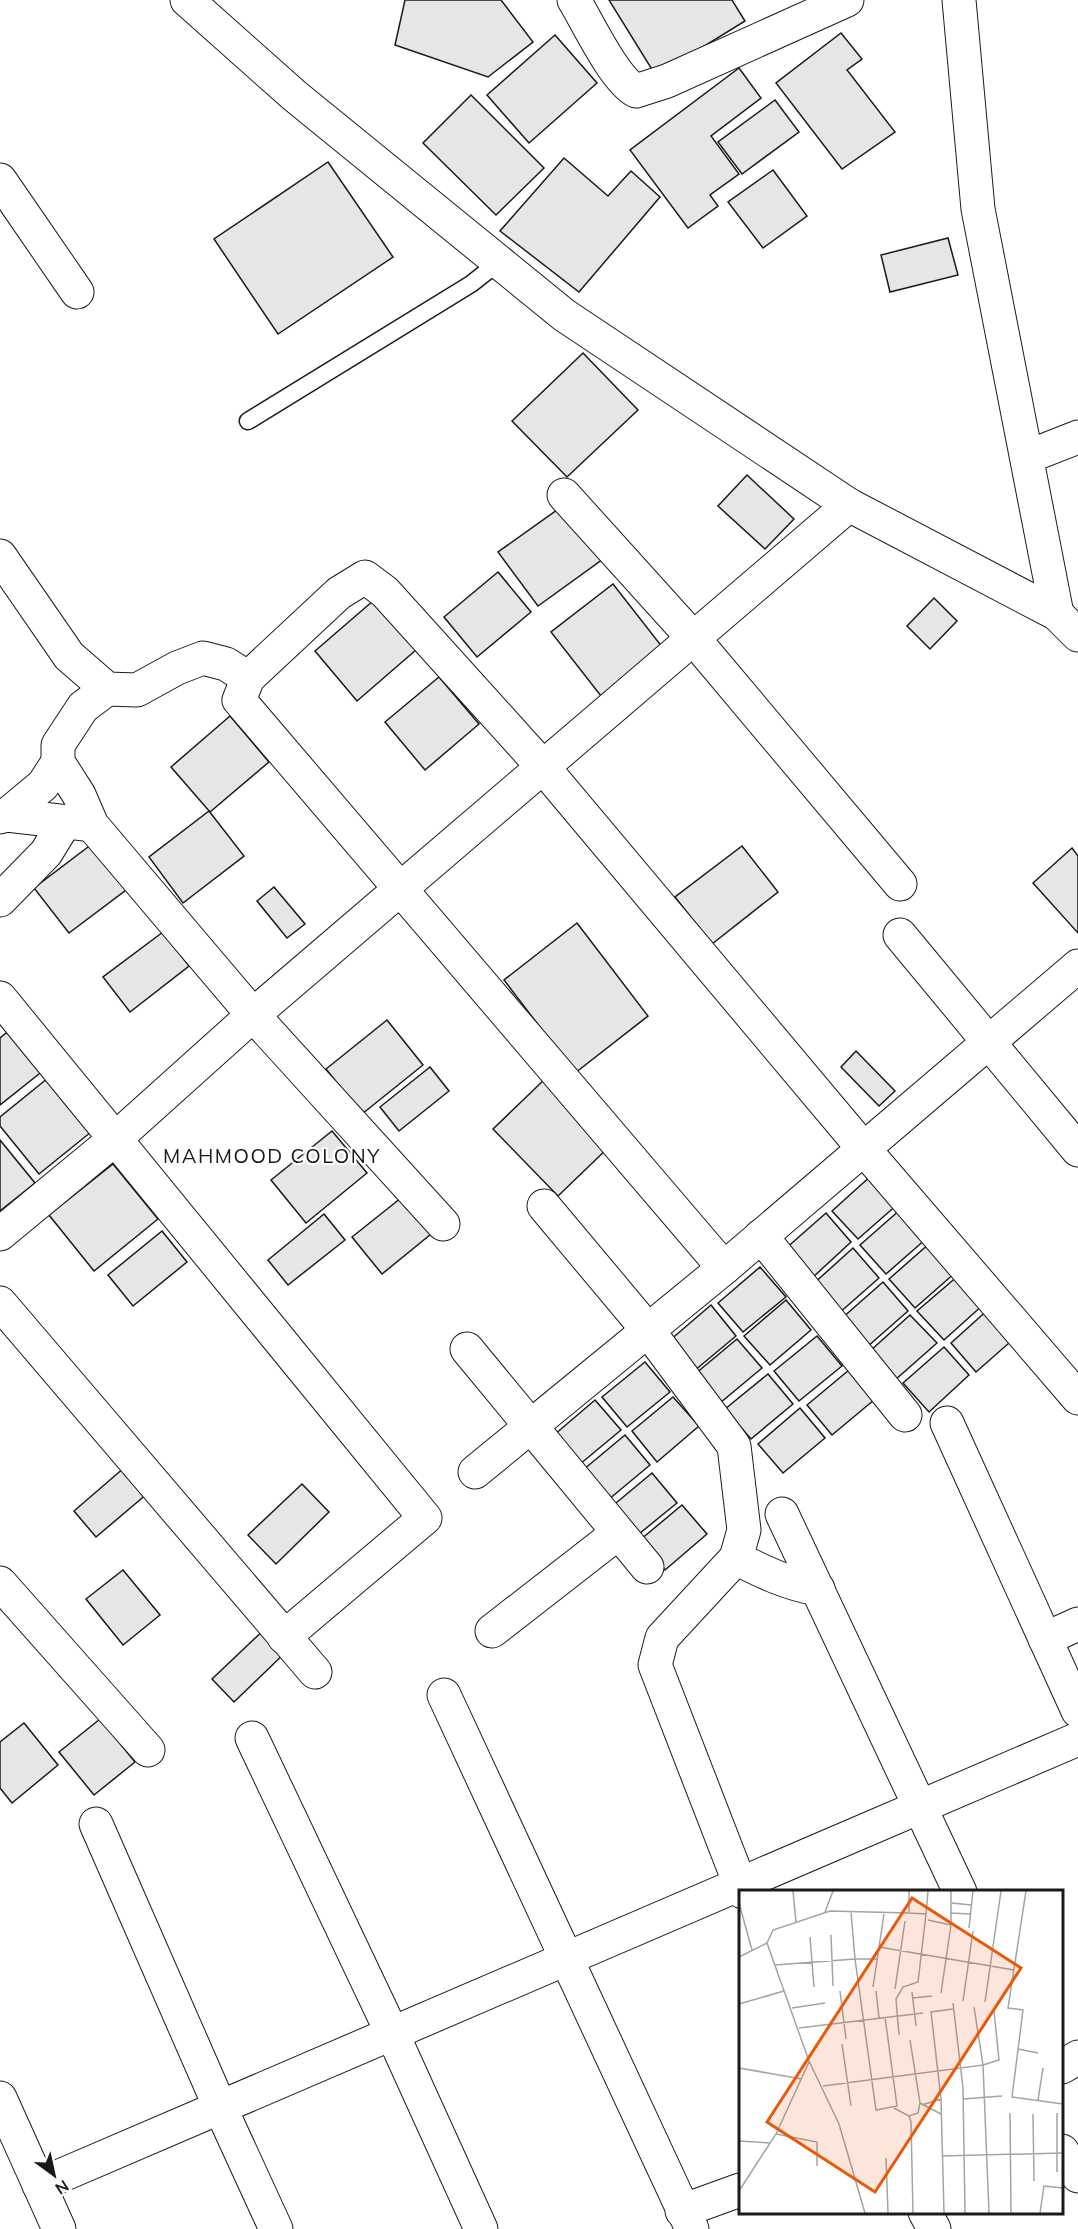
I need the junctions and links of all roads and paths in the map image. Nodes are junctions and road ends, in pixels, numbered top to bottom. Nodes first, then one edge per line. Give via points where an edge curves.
1 (187, 0) edge
2 (574, 0) edge
3 (847, 0) edge
4 (959, 0) edge
5 (0, 180) edge
6 (499, 262) junction
7 (77, 292) dead end
8 (248, 421) dead end
9 (1078, 437) edge
10 (1027, 457) junction
11 (564, 495) dead end
12 (849, 505) junction
13 (0, 555) edge
14 (1068, 624) edge
15 (694, 639) junction
16 (248, 678) junction
17 (107, 689) junction
18 (58, 762) junction
19 (543, 767) junction
20 (4, 816) edge
21 (79, 823) junction
22 (900, 884) dead end
23 (400, 889) junction
24 (0, 900) edge
25 (900, 935) dead end
26 (1078, 966) edge
27 (0, 998) edge
28 (253, 1015) junction
29 (988, 1042) junction
30 (115, 1139) junction
31 (863, 1148) junction
32 (1078, 1150) edge
33 (544, 1206) dead end
34 (443, 1224) dead end
35 (0, 1234) edge
36 (760, 1236) junction
37 (724, 1268) junction
38 (0, 1303) edge
39 (647, 1329) junction
40 (467, 1349) dead end
41 (1078, 1398) edge
42 (905, 1415) dead end
43 (947, 1423) dead end
44 (530, 1426) junction
45 (475, 1472) dead end
46 (782, 1514) dead end
47 (618, 1533) junction
48 (736, 1558) junction
49 (647, 1568) dead end
50 (0, 1583) edge
51 (818, 1588) junction
52 (1078, 1624) edge
53 (492, 1631) dead end
54 (284, 1637) junction
55 (1045, 1640) junction
56 (315, 1672) dead end
57 (444, 1695) dead end
58 (1078, 1711) edge
59 (252, 1738) dead end
60 (1078, 1739) edge
61 (148, 1750) dead end
62 (921, 1806) junction
63 (96, 1824) dead end
64 (742, 1888) edge
65 (959, 1890) edge
66 (567, 1958) junction
67 (392, 2033) junction
68 (1078, 2057) edge
69 (1063, 2066) edge
70 (0, 2098) edge
71 (220, 2108) junction
72 (1063, 2153) edge
73 (1078, 2176) edge
74 (39, 2185) junction
75 (739, 2191) edge
76 (926, 2214) edge
77 (687, 2220) edge
78 (59, 2229) edge
79 (276, 2229) edge
80 (481, 2229) edge
81 (934, 2229) edge

1 - 6 street via 295,96
2 - 3 street via 612,64 628,87 636,91 667,81
4 - 10 street via 978,209
5 - 7 street
6 - 8 lane via 471,284
6 - 12 street via 564,315
9 - 10 street
10 - 14 street
11 - 15 street
12 - 14 street
12 - 15 street
13 - 17 street via 69,656
15 - 19 street
15 - 22 street
16 - 17 street via 226,664 203,658 137,690
16 - 19 street via 339,593 365,577 385,592
16 - 23 street via 239,700
17 - 18 street via 83,707 58,745
18 - 20 street via 43,785
18 - 21 street via 79,795
19 - 23 street
19 - 31 street
20 - 21 street
21 - 24 street
21 - 28 street
23 - 28 street
23 - 37 street
25 - 29 street
26 - 29 street
27 - 30 street
28 - 30 street
28 - 34 street
29 - 31 street
29 - 32 street
30 - 35 street
30 - 54 street via 425,1518
31 - 36 street
31 - 41 street
33 - 39 street
36 - 37 street
36 - 42 street
37 - 39 street
38 - 54 street
39 - 44 street
39 - 48 street via 734,1446 744,1530
40 - 44 street
43 - 55 street
44 - 45 street
44 - 47 street
46 - 51 street
47 - 49 street
47 - 53 street
48 - 51 street via 797,1586
48 - 64 street via 662,1638 655,1665
50 - 61 street
51 - 62 street
52 - 55 street
54 - 56 street
55 - 58 street
57 - 66 street
59 - 67 street
60 - 62 street
62 - 64 street
62 - 65 street
63 - 71 street
64 - 66 street
66 - 67 street
66 - 77 street
67 - 71 street
67 - 80 street
68 - 69 street
70 - 74 street
71 - 74 street
71 - 79 street
72 - 73 street
74 - 78 street
75 - 77 street
76 - 81 street

